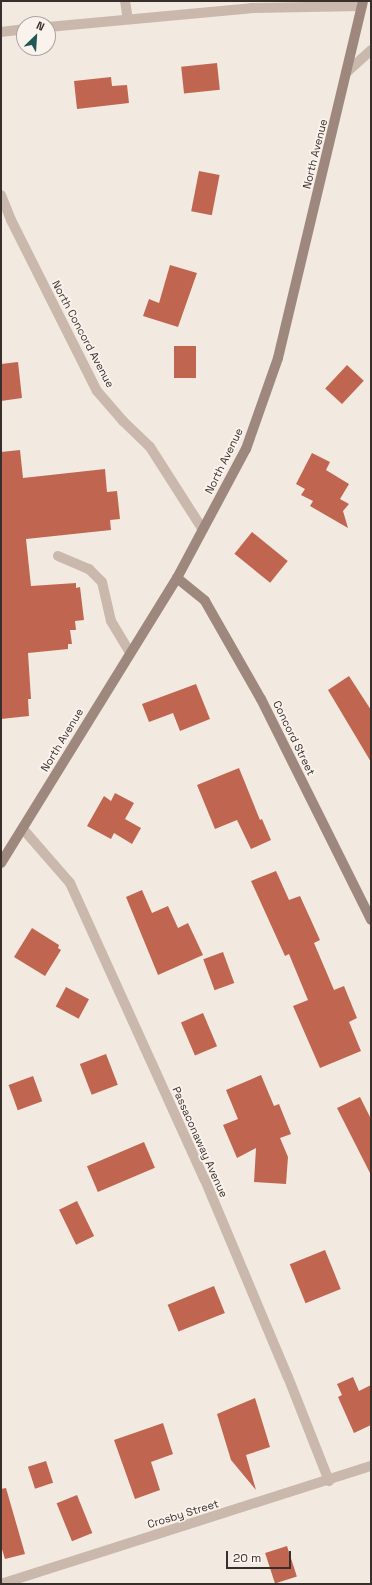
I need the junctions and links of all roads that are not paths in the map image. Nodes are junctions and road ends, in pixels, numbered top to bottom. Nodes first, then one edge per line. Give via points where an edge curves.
1 (125, 1) edge
2 (363, 3) edge
3 (128, 19) junction
4 (56, 26) edge
5 (16, 30) edge
6 (1, 32) edge
7 (371, 50) edge
8 (348, 71) junction
9 (1, 195) edge
10 (203, 530) junction
11 (58, 556) dead end
12 (177, 578) junction
13 (130, 653) junction
14 (22, 829) junction
15 (1, 863) edge
16 (371, 920) edge
17 (371, 1466) edge
18 (329, 1481) junction
19 (1, 1584) edge

1 - 3 street
2 - 3 street via 251,8
2 - 8 main road, North Avenue
3 - 4 street
5 - 6 street
7 - 8 street
8 - 10 main road, North Avenue via 278,358 246,449
9 - 10 street, North Concord Avenue via 11,220 97,391 150,447
10 - 12 main road, North Avenue
11 - 13 street via 89,569 102,582 110,621
12 - 13 main road, North Avenue
12 - 16 main road, Concord Street via 205,601 261,698
13 - 14 main road, North Avenue
14 - 15 main road, North Avenue
14 - 18 street, Passaconaway Avenue via 70,883 208,1188 288,1376
17 - 18 street, Crosby Street
18 - 19 street, Crosby Street

